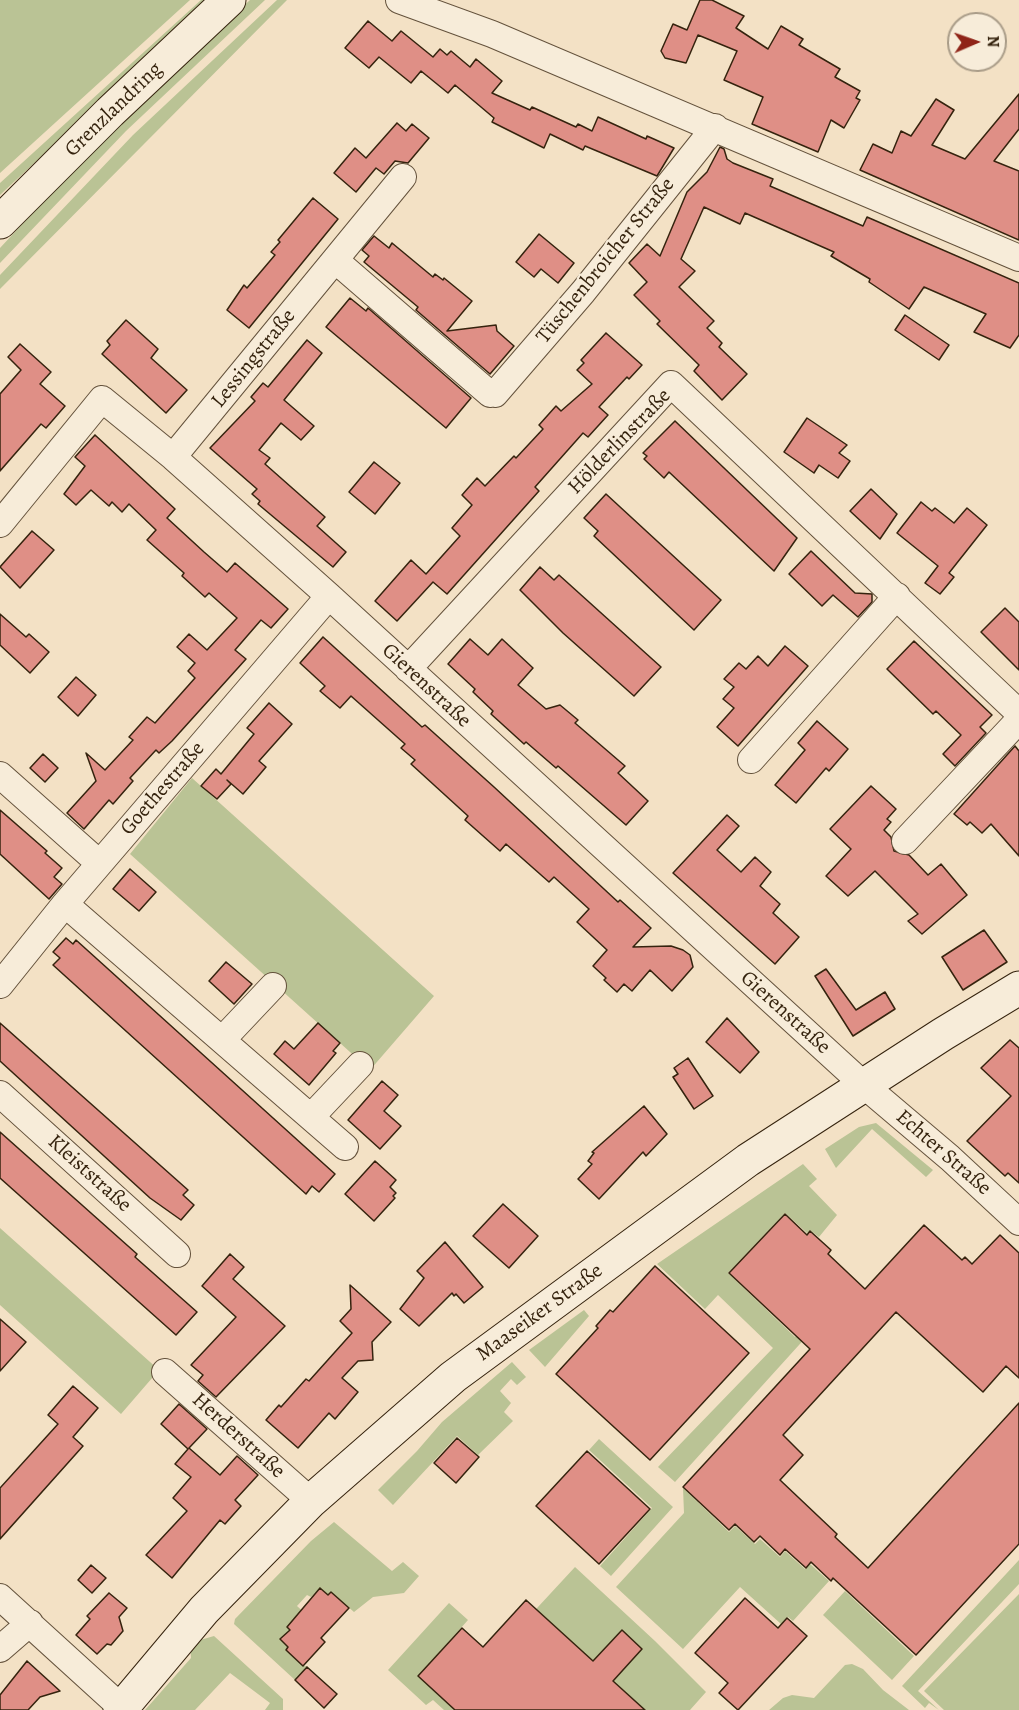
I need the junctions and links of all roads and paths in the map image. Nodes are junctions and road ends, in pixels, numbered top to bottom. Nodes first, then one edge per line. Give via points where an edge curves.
1 (229, 0) edge
2 (399, 0) edge
3 (715, 127) junction
4 (403, 177) dead end
5 (0, 222) edge
6 (1019, 258) edge
7 (335, 260) junction
8 (173, 457) junction
9 (0, 524) edge
10 (329, 596) junction
11 (897, 596) junction
12 (408, 669) junction
13 (1019, 713) edge
14 (1019, 720) edge
15 (751, 760) dead end
16 (0, 775) edge
17 (905, 841) dead end
18 (99, 863) junction
19 (65, 904) junction
20 (0, 985) edge
21 (273, 986) dead end
22 (1019, 988) edge
23 (222, 1040) junction
24 (360, 1065) dead end
25 (865, 1086) junction
26 (0, 1094) edge
27 (311, 1117) junction
28 (345, 1147) dead end
29 (1019, 1222) edge
30 (177, 1254) dead end
31 (165, 1372) dead end
32 (312, 1501) junction
33 (0, 1597) edge
34 (30, 1623) junction
35 (0, 1649) edge
36 (121, 1709) edge

1 - 5 street, Grenzlandring
2 - 3 street via 492,34
3 - 6 street
3 - 7 street, Tüschenbroicher Straße via 583,292 492,394
4 - 7 street, Lessingstraße
7 - 8 street, Lessingstraße
8 - 9 street, Gierenstraße via 102,399
8 - 10 street, Gierenstraße
10 - 12 street, Gierenstraße
10 - 18 street, Goethestraße
11 - 12 street, Hölderlinstraße via 671,384
11 - 13 street, Hölderlinstraße
11 - 15 street
12 - 25 street, Gierenstraße
14 - 17 street
16 - 18 street
18 - 19 street, Goethestraße
19 - 20 street, Goethestraße
19 - 23 street
21 - 23 street
22 - 25 street, Maaseiker Straße
23 - 27 street
24 - 27 street
25 - 29 street, Echter Straße
25 - 32 street, Maaseiker Straße via 748,1160 453,1377
26 - 30 street, Kleiststraße
27 - 28 street
31 - 32 street, Herderstraße
32 - 36 street, Maaseiker Straße via 204,1610
33 - 34 street
34 - 35 street
34 - 36 street

